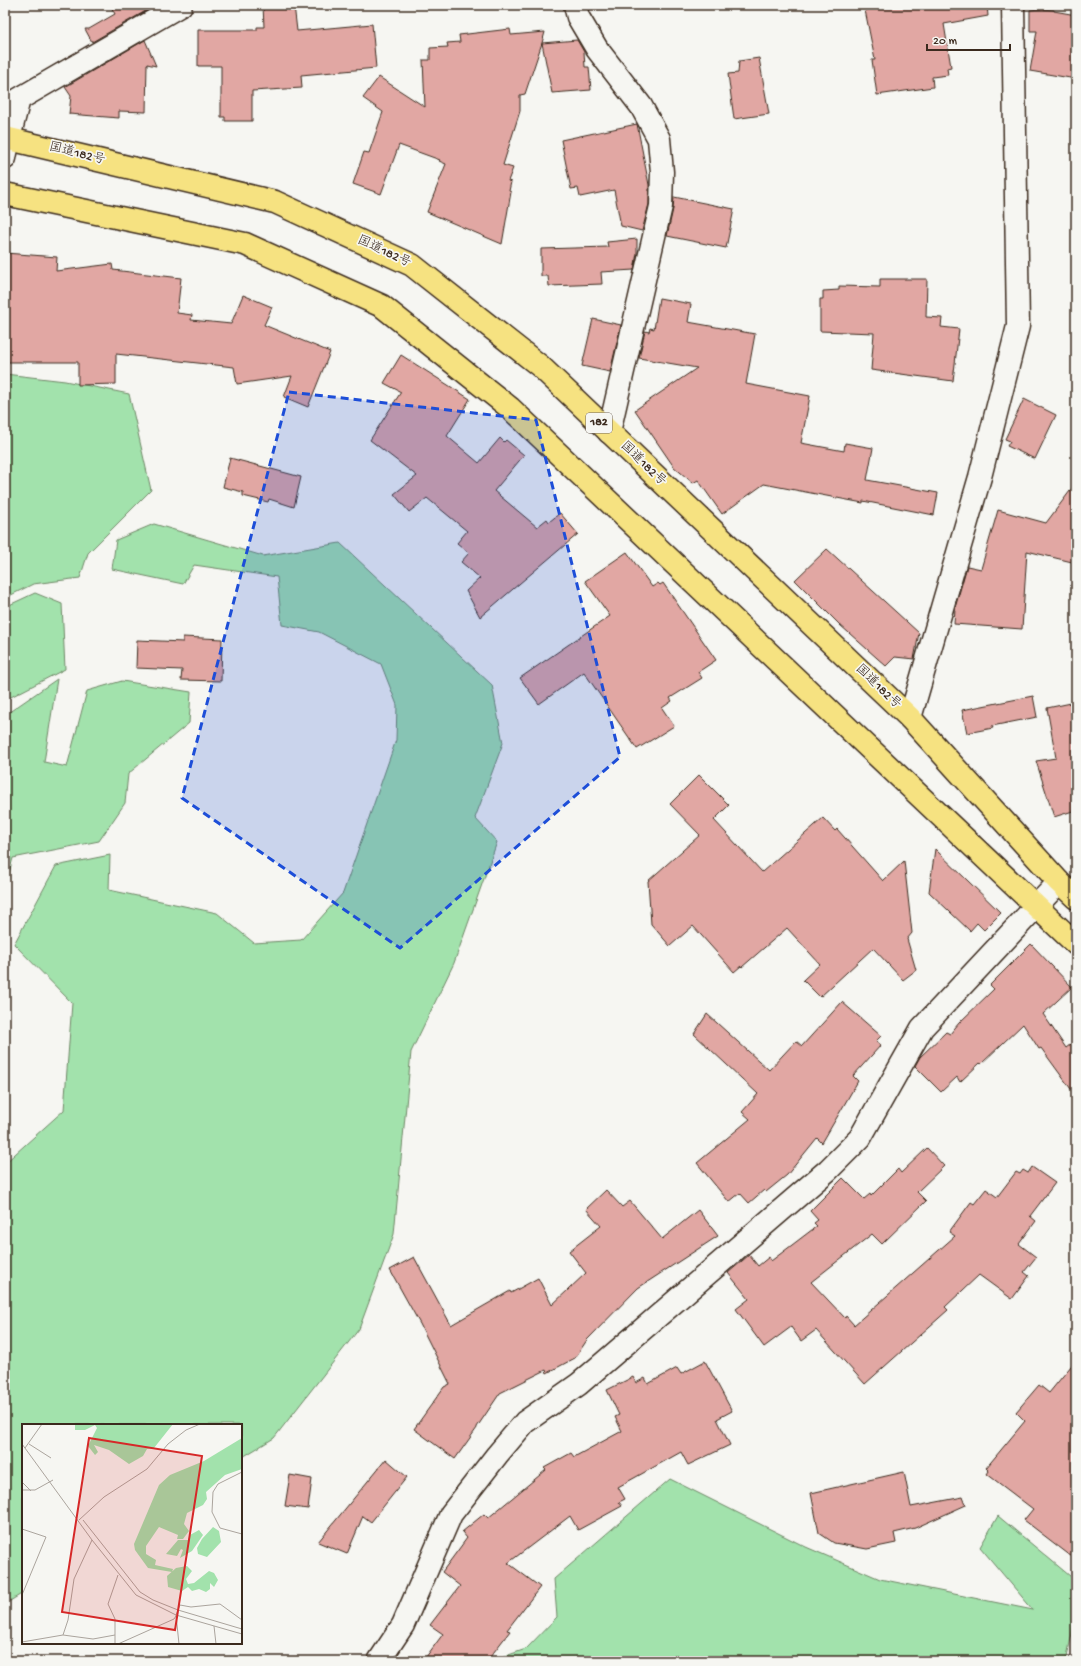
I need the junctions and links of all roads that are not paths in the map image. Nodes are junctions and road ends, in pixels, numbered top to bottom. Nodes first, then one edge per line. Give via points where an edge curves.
1 (181, 5) edge
2 (576, 5) edge
3 (1013, 5) edge
4 (5, 111) edge
5 (6, 144) edge
6 (5, 194) edge
7 (609, 432) junction
8 (910, 718) junction
9 (1059, 882) junction
10 (1076, 898) edge
11 (1037, 906) junction
12 (1076, 944) edge
13 (379, 1661) edge

1 - 5 street via 19,99
2 - 7 street via 578,17 597,49 641,106 660,139 661,206
3 - 8 street via 1018,326 980,477
4 - 5 street
5 - 7 highway, 国道182号 / 182 via 275,202 412,265 540,366
6 - 11 highway via 245,244 382,306 510,408
7 - 8 highway, 国道182号 / 182
8 - 9 highway, 国道182号 / 182
9 - 10 highway, 国道182号 / 182
9 - 11 street
11 - 12 highway
11 - 13 street via 922,1028 860,1138 828,1170 579,1384 525,1422 451,1514 403,1625

